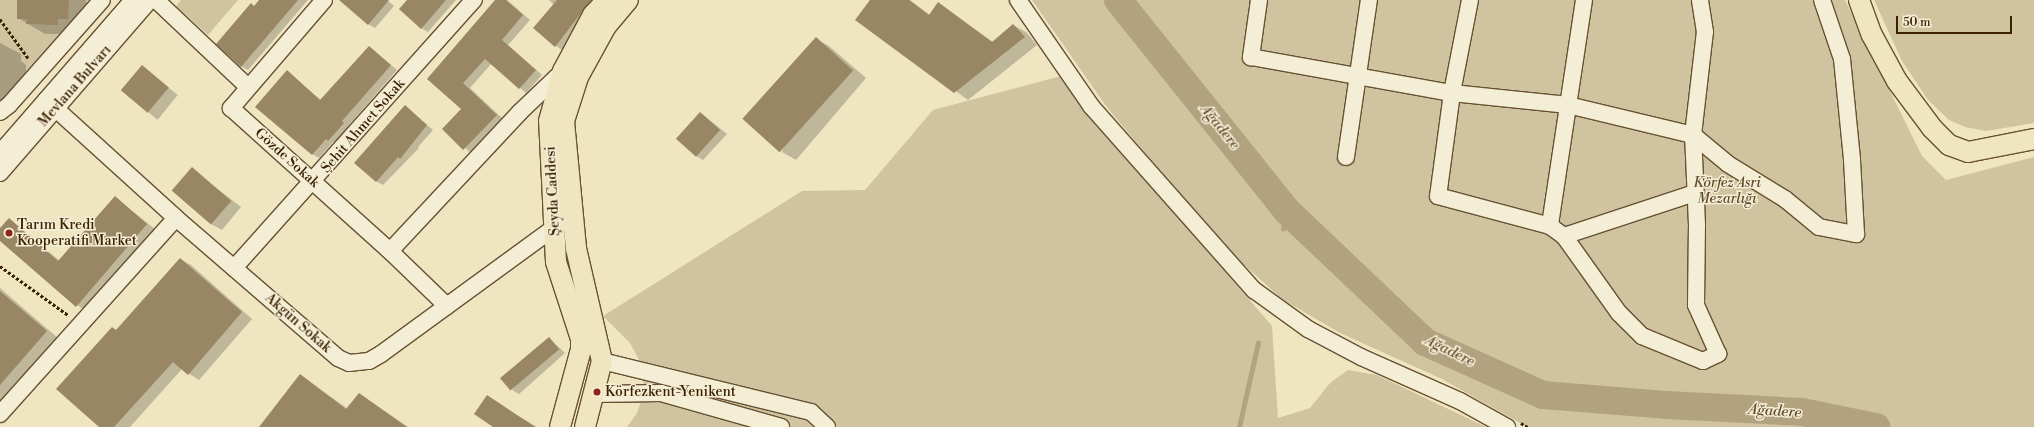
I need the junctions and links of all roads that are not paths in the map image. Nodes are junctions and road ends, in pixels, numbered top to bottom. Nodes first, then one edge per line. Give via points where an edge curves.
1 (102, 0) edge
2 (133, 0) edge
3 (150, 0) edge
4 (156, 0) edge
5 (324, 0) edge
6 (474, 0) edge
7 (607, 0) edge
8 (628, 0) edge
9 (1018, 0) edge
10 (1258, 0) edge
11 (1369, 0) edge
12 (1470, 0) edge
13 (1584, 0) edge
14 (1700, 0) edge
15 (1822, 0) edge
16 (1860, 0) edge
17 (570, 74) junction
18 (1359, 76) junction
19 (248, 87) junction
20 (1452, 93) junction
21 (51, 104) junction
22 (1568, 106) junction
23 (0, 112) edge
24 (1693, 135) junction
25 (2034, 139) edge
26 (0, 153) edge
27 (1346, 157) dead end
28 (0, 173) edge
29 (313, 182) junction
30 (1695, 192) junction
31 (572, 213) junction
32 (176, 218) junction
33 (1550, 226) junction
34 (554, 228) junction
35 (1564, 236) junction
36 (390, 251) junction
37 (234, 268) junction
38 (447, 306) junction
39 (602, 361) junction
40 (593, 394) junction
41 (0, 414) edge
42 (1512, 424) edge
43 (560, 427) edge
44 (585, 427) edge
45 (781, 427) edge
46 (826, 427) edge

1 - 23 street
2 - 21 street, Mevlana Bulvarı
3 - 21 street, Mevlana Bulvarı
4 - 19 street
5 - 19 street, Gözde Sokak
6 - 29 street, Şehit Ahmet Sokak
7 - 17 main road, Şeyda Caddesi via 593,14
8 - 17 main road, Şeyda Caddesi
9 - 42 street via 1091,106 1254,290 1308,329 1361,357
10 - 18 street via 1250,57
11 - 18 street
12 - 20 street
13 - 22 street
14 - 24 street via 1705,32
15 - 24 street via 1842,59 1856,234 1819,226 1785,199 1728,164
16 - 25 main road via 1872,35 1897,81 1932,128 1949,145 1968,152
17 - 31 main road, Şeyda Caddesi via 564,121
17 - 34 main road, Şeyda Caddesi via 549,121
17 - 36 street via 520,112
18 - 20 street
18 - 27 street
19 - 29 street, Gözde Sokak via 231,108
20 - 22 street
20 - 33 street via 1438,196
21 - 26 street, Mevlana Bulvarı
21 - 28 street, Mevlana Bulvarı
21 - 32 street, Akgün Sokak
22 - 24 street
22 - 33 street
24 - 30 street
29 - 36 street, Gözde Sokak
29 - 37 street, Şehit Ahmet Sokak
30 - 35 street
30 - 35 street via 1696,305 1718,354 1703,361 1642,336 1619,313
31 - 34 street, Akgün Sokak
31 - 39 main road, Şeyda Caddesi via 576,248
32 - 37 street, Akgün Sokak
32 - 41 street
33 - 35 street
34 - 38 street, Akgün Sokak
34 - 43 main road, Şeyda Caddesi via 556,262 581,339 580,360
36 - 38 street, Gözde Sokak
37 - 38 street, Akgün Sokak via 338,358 349,363 369,361
39 - 40 main road
39 - 46 street via 811,412
40 - 44 main road
40 - 45 street via 661,393

